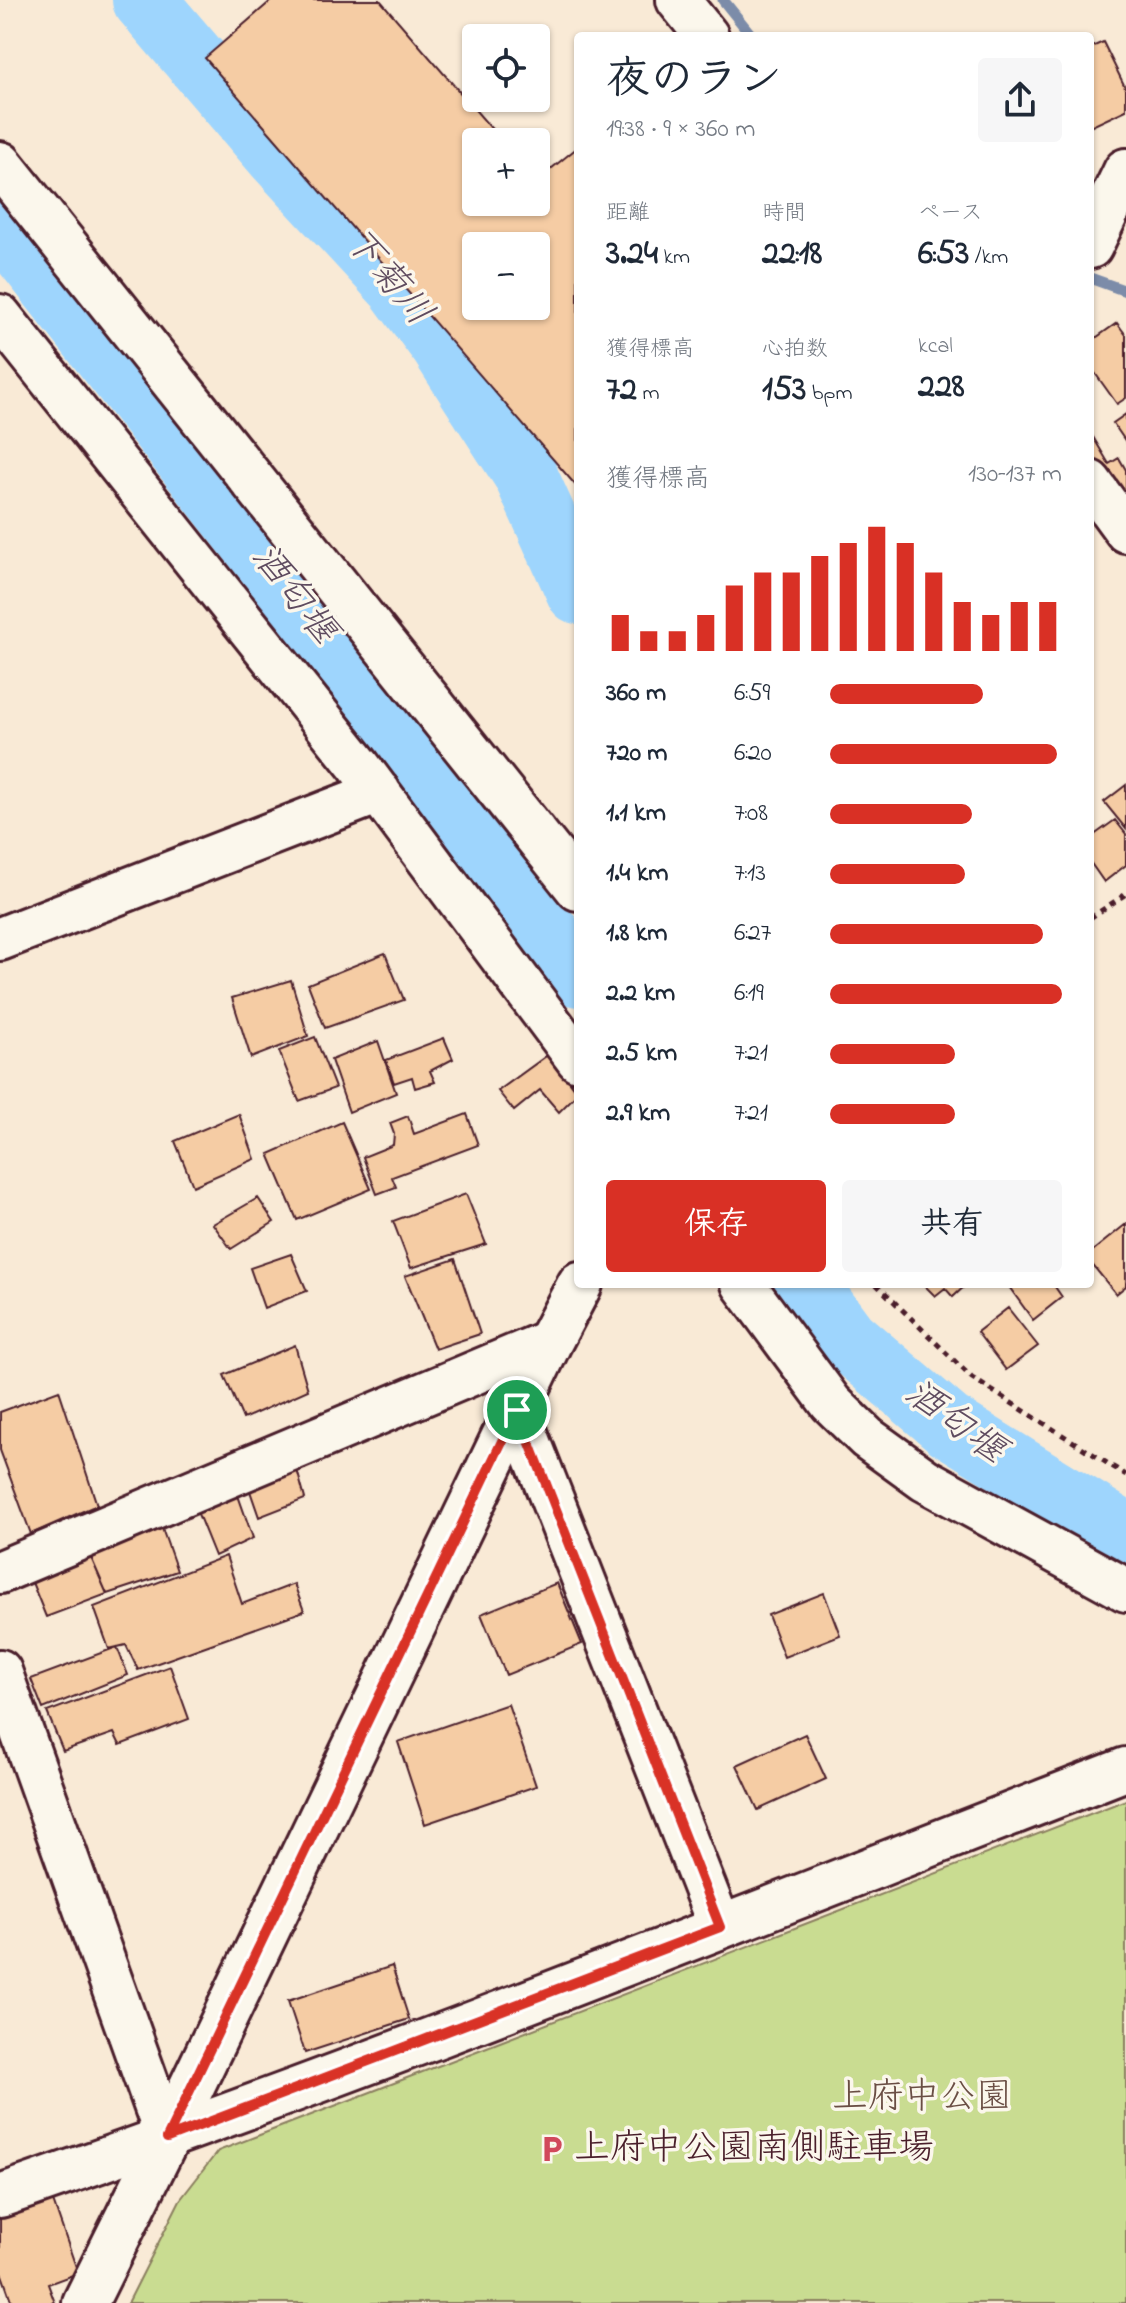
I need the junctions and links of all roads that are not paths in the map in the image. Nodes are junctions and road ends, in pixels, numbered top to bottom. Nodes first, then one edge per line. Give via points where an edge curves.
1 (678, 0) edge
2 (704, 32) edge
3 (0, 164) edge
4 (1126, 171) edge
5 (1094, 237) edge
6 (0, 316) edge
7 (1094, 487) edge
8 (1126, 531) edge
9 (379, 792) junction
10 (574, 883) edge
11 (0, 939) edge
12 (574, 1055) edge
13 (746, 1288) edge
14 (587, 1289) edge
15 (550, 1341) junction
16 (517, 1410) junction
17 (0, 1572) edge
18 (1126, 1590) edge
19 (0, 1671) edge
20 (1126, 1769) edge
21 (720, 1927) junction
22 (167, 2138) junction
23 (0, 2196) edge
24 (85, 2303) edge

1 - 2 street
3 - 10 street
4 - 5 street
6 - 9 street
7 - 8 street
9 - 11 street
9 - 12 street
13 - 18 street via 831,1403 867,1438 925,1480
14 - 15 street
15 - 16 street
15 - 17 street
16 - 21 street
16 - 22 street
19 - 22 street
20 - 21 street
21 - 22 street
22 - 23 street
22 - 24 street

